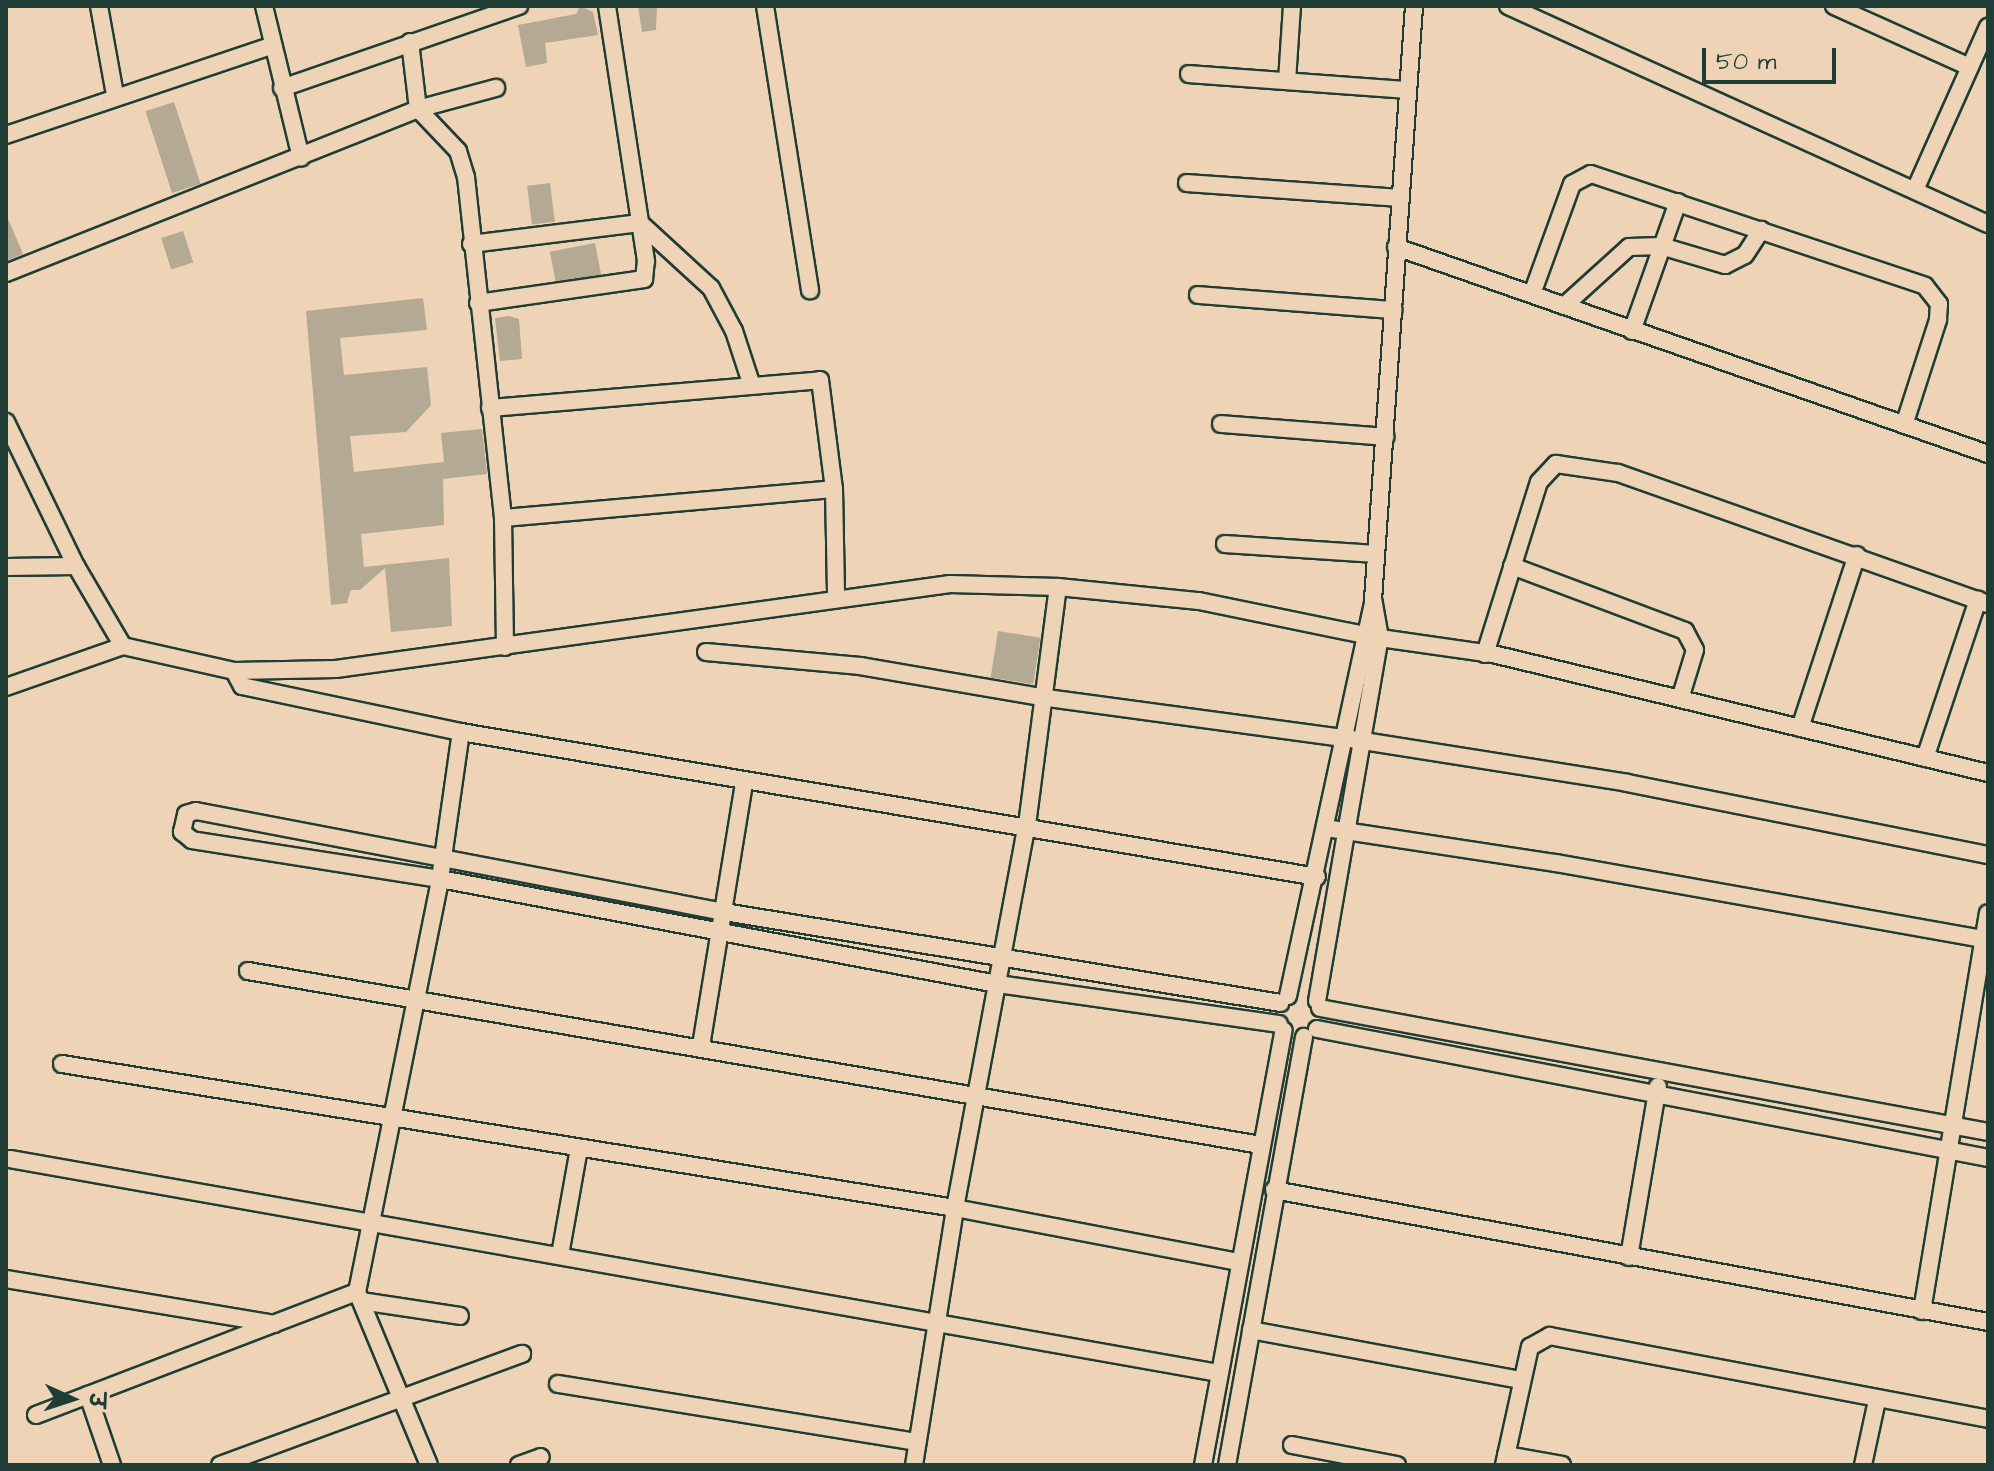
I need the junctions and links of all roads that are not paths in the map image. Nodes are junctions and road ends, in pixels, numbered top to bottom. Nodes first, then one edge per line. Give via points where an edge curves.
1 (99, 6) edge
2 (264, 6) edge
3 (519, 6) edge
4 (607, 6) edge
5 (765, 6) edge
6 (1292, 6) edge
7 (1414, 6) edge
8 (1508, 6) edge
9 (1834, 6) edge
10 (1988, 27) edge
11 (410, 42) junction
12 (273, 45) junction
13 (1970, 67) junction
14 (1189, 74) dead end
15 (1287, 81) junction
16 (282, 88) junction
17 (496, 88) dead end
18 (1407, 90) junction
19 (115, 95) junction
20 (418, 109) junction
21 (6, 135) edge
22 (301, 158) junction
23 (1187, 183) dead end
24 (1915, 190) junction
25 (1399, 198) junction
26 (1678, 202) junction
27 (640, 223) junction
28 (1988, 224) edge
29 (1761, 230) junction
30 (471, 244) junction
31 (1661, 246) junction
32 (1396, 247) junction
33 (6, 273) edge
34 (810, 290) dead end
35 (1532, 294) junction
36 (1198, 295) dead end
37 (478, 303) junction
38 (1564, 306) junction
39 (1393, 310) junction
40 (1632, 331) junction
41 (751, 383) junction
42 (490, 408) junction
43 (6, 422) edge
44 (1221, 424) dead end
45 (1904, 425) junction
46 (1385, 437) junction
47 (10, 442) edge
48 (1988, 454) edge
49 (834, 489) junction
50 (503, 518) junction
51 (1225, 544) dead end
52 (1376, 554) junction
53 (1857, 555) junction
54 (76, 566) junction
55 (1512, 566) junction
56 (6, 567) edge
57 (1058, 587) junction
58 (836, 598) junction
59 (1373, 600) junction
60 (1983, 602) edge
61 (1362, 634) junction
62 (1380, 638) junction
63 (123, 646) junction
64 (505, 647) junction
65 (706, 652) dead end
66 (1485, 654) junction
67 (234, 671) junction
68 (6, 687) edge
69 (1047, 698) junction
70 (1680, 699) junction
71 (1800, 728) junction
72 (461, 732) junction
73 (1341, 740) junction
74 (1359, 741) junction
75 (1925, 758) junction
76 (1988, 773) edge
77 (744, 783) junction
78 (1027, 825) junction
79 (1326, 828) junction
80 (1344, 830) junction
81 (1988, 855) edge
82 (444, 857) junction
83 (1317, 877) junction
84 (440, 879) junction
85 (724, 912) junction
86 (1988, 913) edge
87 (721, 931) junction
88 (1986, 940) edge
89 (1001, 961) junction
90 (248, 971) dead end
91 (997, 984) junction
92 (416, 999) junction
93 (1285, 1000) junction
94 (1318, 1004) junction
95 (1282, 1027) junction
96 (1310, 1033) junction
97 (701, 1046) junction
98 (62, 1064) dead end
99 (1660, 1073) junction
100 (1657, 1096) junction
101 (975, 1097) junction
102 (394, 1121) junction
103 (1952, 1126) junction
104 (1988, 1132) edge
105 (1261, 1145) junction
106 (579, 1148) junction
107 (1946, 1151) junction
108 (1988, 1158) edge
109 (10, 1159) dead end
110 (1274, 1190) junction
111 (955, 1208) junction
112 (374, 1222) junction
113 (560, 1255) junction
114 (1629, 1257) junction
115 (1239, 1262) junction
116 (6, 1279) edge
117 (359, 1296) junction
118 (1922, 1311) junction
119 (460, 1316) dead end
120 (938, 1322) junction
121 (1988, 1322) edge
122 (275, 1324) junction
123 (1251, 1330) junction
124 (522, 1354) dead end
125 (1219, 1373) junction
126 (1521, 1380) junction
127 (558, 1384) dead end
128 (88, 1395) junction
129 (401, 1398) junction
130 (1877, 1400) junction
131 (36, 1415) dead end
132 (1988, 1419) edge
133 (917, 1442) junction
134 (1292, 1445) dead end
135 (541, 1457) dead end
136 (1505, 1460) edge
137 (112, 1465) edge
138 (220, 1465) edge
139 (429, 1465) edge
140 (519, 1465) edge
141 (914, 1465) edge
142 (1203, 1465) edge
143 (1227, 1465) edge
144 (1397, 1465) edge
145 (1562, 1465) edge
146 (1863, 1465) edge

1 - 19 street
2 - 12 street
3 - 11 street
4 - 27 street
5 - 34 street
6 - 15 street
7 - 18 street
8 - 24 street
9 - 13 street
10 - 13 street
11 - 16 street
11 - 20 street
12 - 16 street
12 - 19 street
13 - 24 street
14 - 15 street
15 - 18 street
16 - 22 street
17 - 20 street
18 - 25 street
19 - 21 street
20 - 22 street
20 - 30 street via 463,164
22 - 33 street
23 - 25 street
24 - 28 street
25 - 32 street
26 - 29 street
26 - 31 street
26 - 35 street via 1605,176 1579,178 1572,184
27 - 30 street
27 - 37 street via 646,270 634,284
27 - 41 street via 711,288 734,331
29 - 31 street via 1745,255 1725,265
29 - 45 street via 1925,286 1933,294 1938,320
30 - 37 street
31 - 38 street via 1639,245 1619,254
31 - 40 street
32 - 35 street
32 - 39 street
35 - 38 street
36 - 39 street
37 - 42 street
38 - 40 street
39 - 46 street
40 - 45 street
41 - 42 street
41 - 49 street via 820,380
42 - 50 street
43 - 47 street
44 - 46 street
45 - 48 street
46 - 52 street
47 - 54 street
49 - 50 street
49 - 58 street
50 - 64 street
51 - 52 street
52 - 59 street
53 - 55 street via 1618,473 1569,463 1556,464 1539,482
53 - 60 street
53 - 71 street
54 - 56 street
54 - 63 street
55 - 66 street
55 - 70 street via 1685,631 1695,650
57 - 58 street via 950,584
57 - 61 street via 1199,601
57 - 69 street
58 - 64 street
59 - 61 street
59 - 62 street
60 - 75 street
61 - 62 street
61 - 73 street
62 - 66 street
62 - 74 street
63 - 67 street
63 - 68 street
64 - 67 street via 336,669
65 - 69 street via 860,666
66 - 70 street
67 - 72 street via 242,686
69 - 73 street
69 - 78 street
70 - 71 street
71 - 75 street
72 - 77 street
72 - 82 street
73 - 74 street
73 - 79 street
74 - 80 street
74 - 81 street via 1627,783
75 - 76 street
77 - 78 street
77 - 85 street
78 - 83 street
78 - 89 street
79 - 80 street
79 - 83 street
80 - 88 street
80 - 94 street
82 - 84 street
82 - 84 street via 196,811 186,814 182,832 192,840
82 - 85 street
83 - 93 street
84 - 87 street
84 - 92 street
85 - 87 street
85 - 89 street
86 - 88 street
87 - 91 street
87 - 97 street
88 - 103 street
89 - 91 street
89 - 93 street
90 - 92 street
91 - 95 street
91 - 101 street
92 - 97 street
92 - 102 street
93 - 94 street via 1302,993
93 - 95 street
94 - 96 street
94 - 99 street
95 - 96 street
95 - 105 street
96 - 100 street
96 - 110 street
97 - 101 street
98 - 102 street
99 - 100 street
99 - 103 street
100 - 107 street
100 - 114 street
101 - 105 street
101 - 111 street
102 - 106 street
102 - 112 street
103 - 104 street
103 - 107 street
105 - 115 street
106 - 111 street
106 - 113 street
107 - 108 street
107 - 118 street
109 - 112 street
110 - 114 street
110 - 123 street
111 - 115 street
111 - 120 street
112 - 113 street
112 - 117 street
113 - 120 street
114 - 118 street
115 - 125 street
116 - 122 street
117 - 119 street
117 - 122 street
117 - 129 street
118 - 121 street
120 - 125 street
120 - 133 street
122 - 128 street
123 - 126 street
123 - 143 street
124 - 129 street
125 - 142 street
126 - 130 street via 1530,1347 1550,1336
126 - 136 street
127 - 133 street
128 - 131 street
128 - 137 street
129 - 138 street
129 - 139 street
130 - 132 street
130 - 146 street
133 - 141 street
134 - 144 street
135 - 140 street
136 - 145 street

